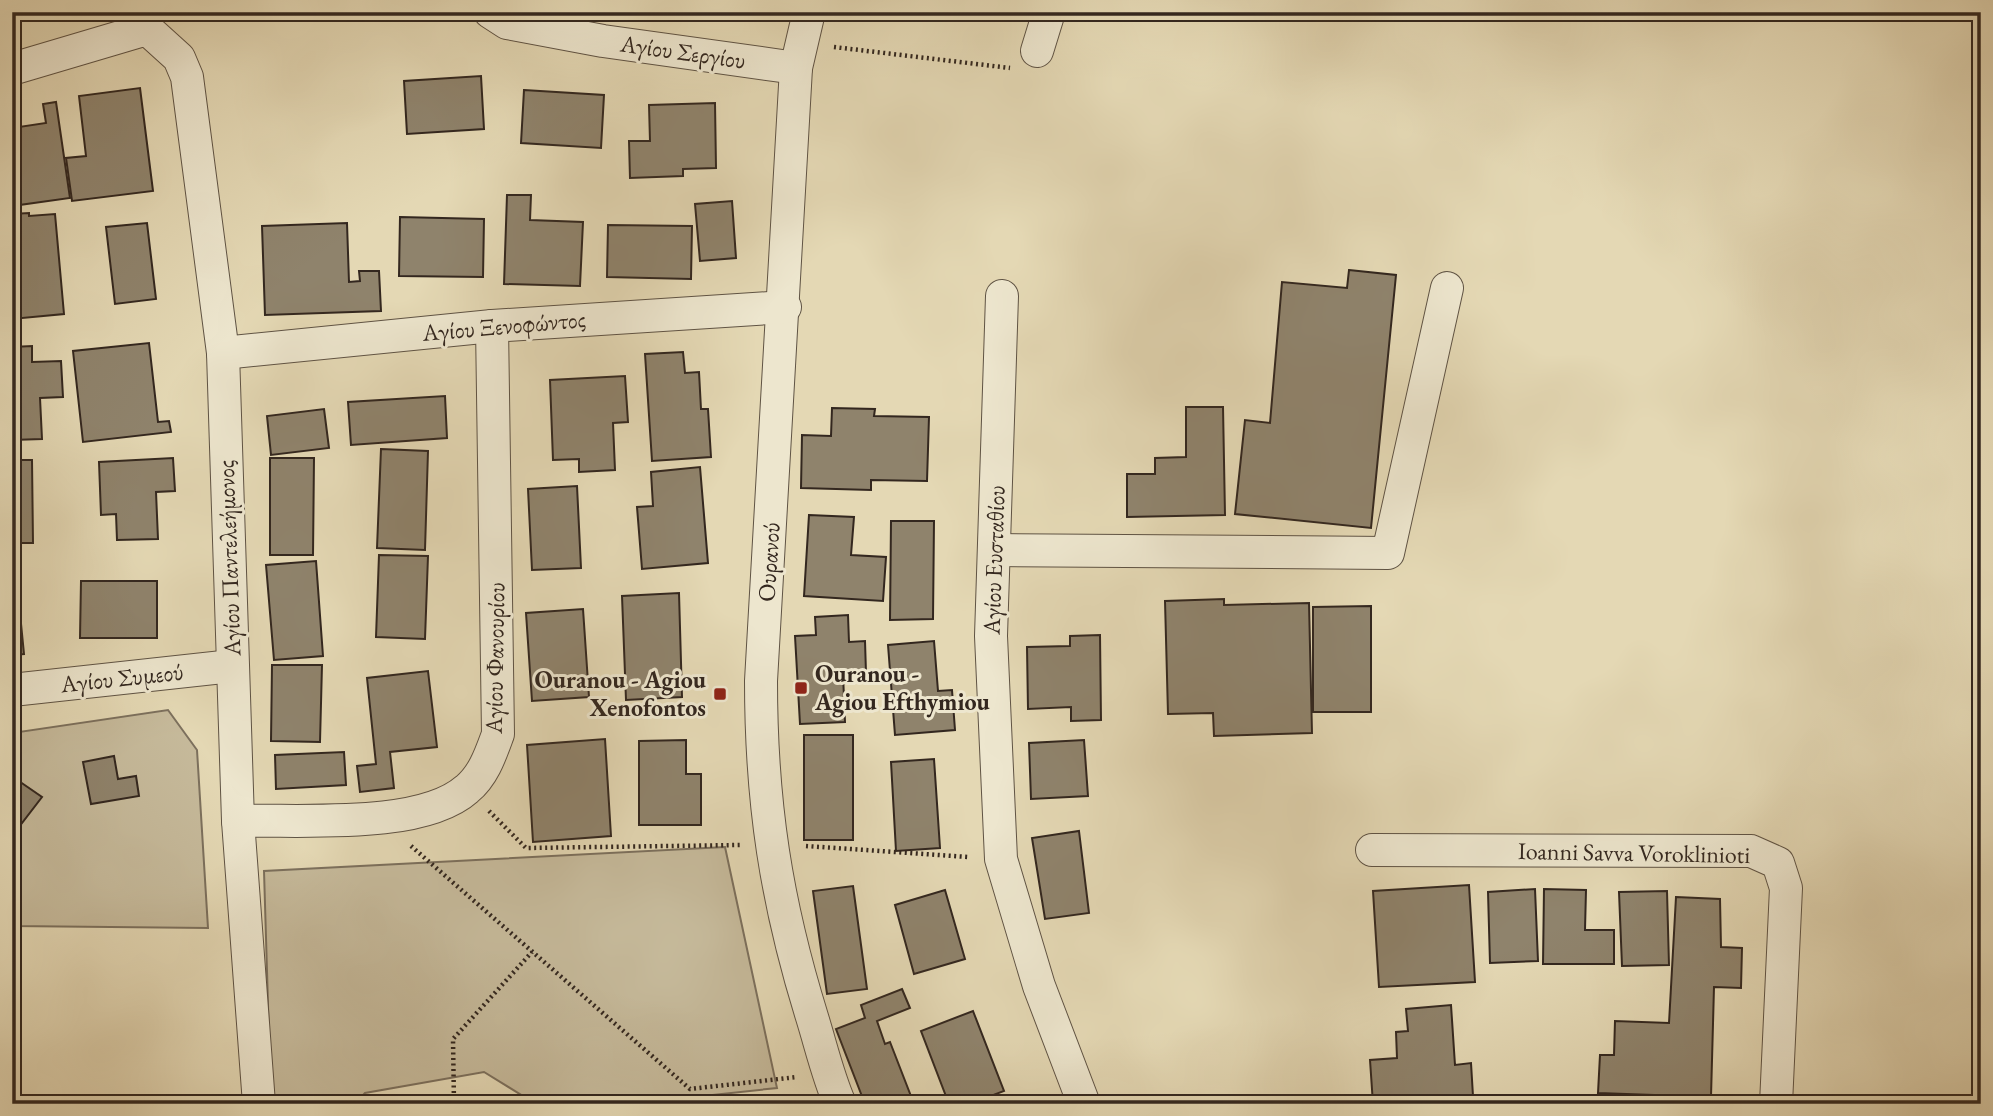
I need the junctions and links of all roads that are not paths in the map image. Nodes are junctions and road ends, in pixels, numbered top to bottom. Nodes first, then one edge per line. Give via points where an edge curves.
1 (489, 12) edge
2 (809, 12) edge
3 (1049, 12) edge
4 (1037, 51) road end
5 (799, 56) junction
6 (12, 69) edge
7 (1447, 288) dead end
8 (1002, 296) dead end
9 (785, 307) junction
10 (492, 326) junction
11 (223, 353) junction
12 (994, 550) junction
13 (232, 666) junction
14 (12, 690) edge
15 (238, 821) junction
16 (1372, 850) dead end
17 (259, 1104) edge
18 (840, 1104) edge
19 (1084, 1104) edge
20 (1776, 1104) edge

1 - 5 street, Αγίου Σεργίου via 507,23 589,38
2 - 5 street, Ουρανού
3 - 4 street
5 - 9 street, Ουρανού
6 - 11 street, Αγίου Παντελεήμονος via 147,29 179,58 187,77
7 - 12 street via 1388,553
8 - 12 street, Αγίου Ευσταθίου
9 - 10 street, Αγίου Ξενοφώντος
9 - 18 street, Ουρανού via 761,681 761,760 770,844 791,948
10 - 11 street, Αγίου Ξενοφώντος
10 - 15 street, Αγίου Φανουρίου via 498,734 486,766 468,789 435,810 399,818
11 - 13 street, Αγίου Παντελεήμονος
12 - 19 street, Αγίου Ευσταθίου via 991,636 1001,859 1039,986
13 - 14 street, Αγίου Συμεού
13 - 15 street, Αγίου Παντελεήμονος
15 - 17 street, Αγίου Παντελεήμονος
16 - 20 street, Ioanni Savva Voroklinioti via 1751,851 1778,863 1786,888

